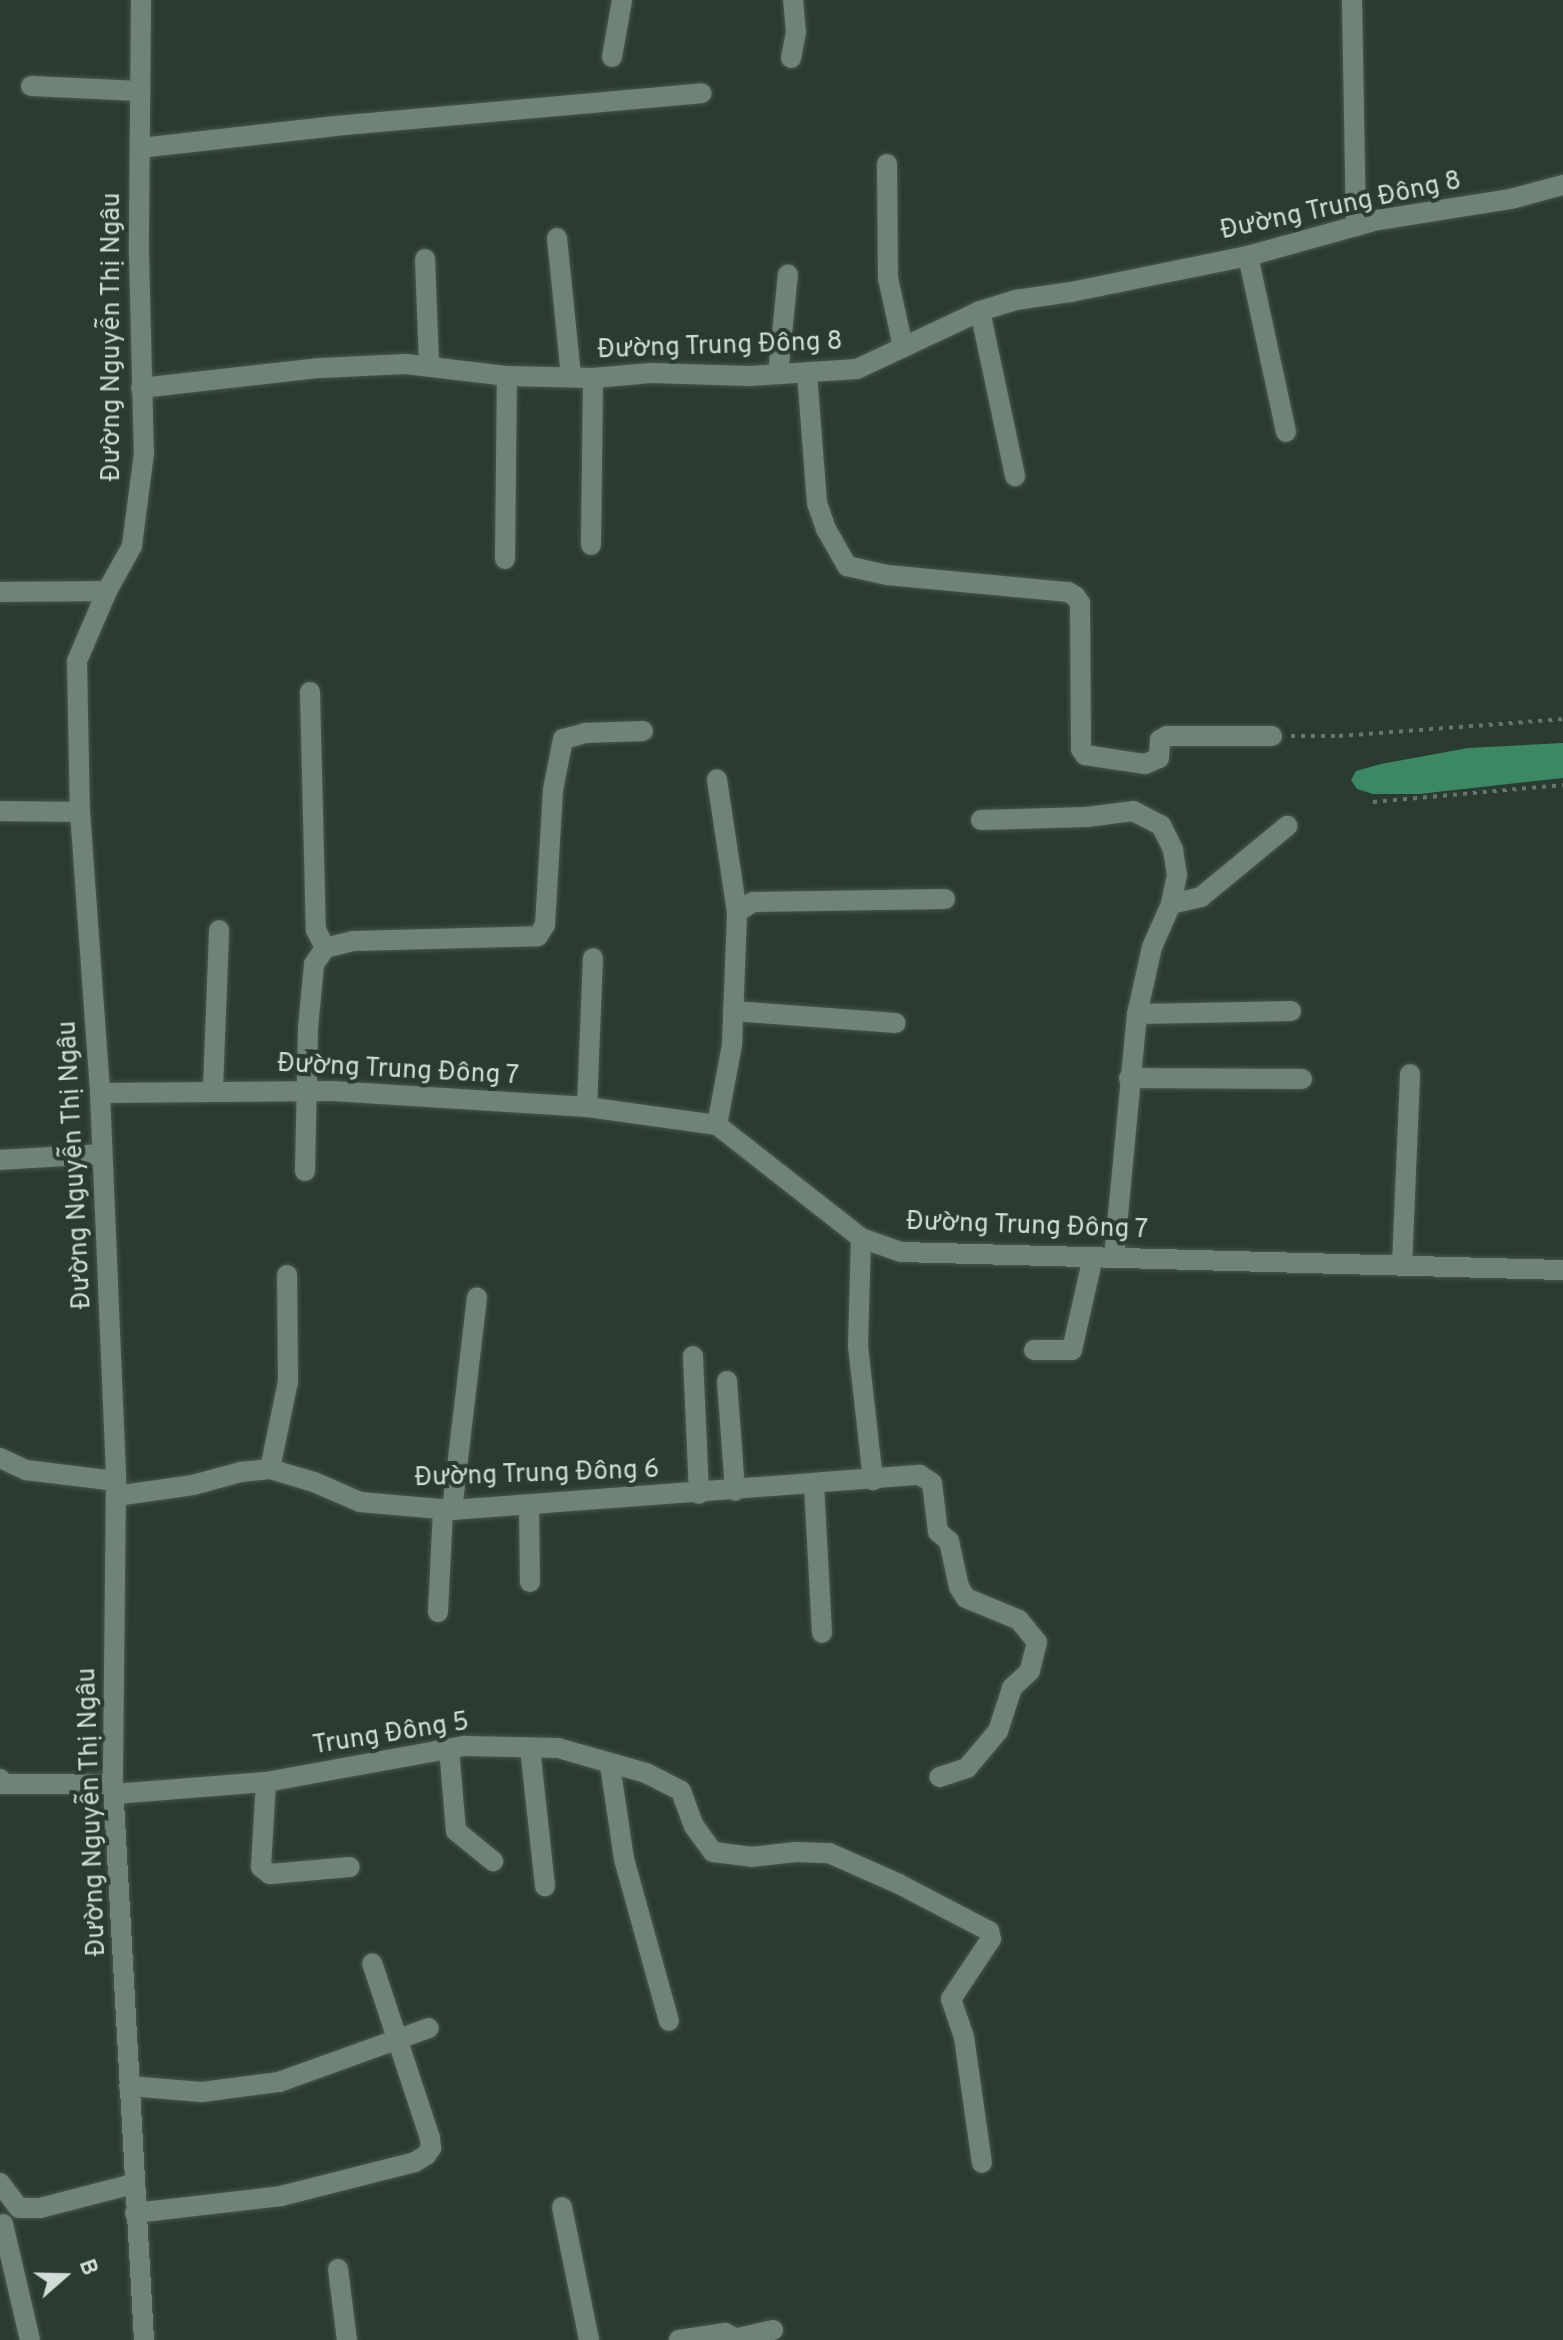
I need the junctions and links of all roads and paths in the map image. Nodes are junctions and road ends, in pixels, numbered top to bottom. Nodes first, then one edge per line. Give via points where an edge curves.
1 (141, 0) edge
2 (622, 0) edge
3 (793, 0) edge
4 (1352, 0) edge
5 (612, 57) dead end
6 (791, 58) dead end
7 (31, 86) dead end
8 (140, 91) junction
9 (702, 93) dead end
10 (140, 148) junction
11 (887, 164) dead end
12 (1563, 185) edge
13 (1356, 226) junction
14 (557, 238) dead end
15 (1248, 256) junction
16 (425, 259) dead end
17 (788, 274) dead end
18 (980, 311) junction
19 (903, 347) junction
20 (429, 365) junction
21 (807, 373) junction
22 (778, 374) junction
23 (571, 375) junction
24 (507, 376) junction
25 (593, 378) junction
26 (141, 388) junction
27 (1286, 432) dead end
28 (1015, 476) dead end
29 (591, 545) dead end
30 (505, 559) dead end
31 (107, 591) junction
32 (0, 592) edge
33 (310, 692) dead end
34 (1563, 719) edge
35 (643, 731) dead end
36 (1272, 736) joint
37 (717, 779) dead end
38 (1563, 785) edge
39 (1373, 802) dead end
40 (0, 811) edge
41 (80, 812) junction
42 (981, 820) dead end
43 (1287, 826) dead end
44 (945, 899) dead end
45 (1171, 904) junction
46 (737, 912) junction
47 (219, 930) dead end
48 (325, 948) junction
49 (593, 958) dead end
50 (733, 1011) junction
51 (1291, 1011) dead end
52 (1137, 1014) junction
53 (896, 1023) dead end
54 (1410, 1074) dead end
55 (1129, 1078) junction
56 (1302, 1079) dead end
57 (213, 1089) junction
58 (308, 1091) junction
59 (100, 1093) junction
60 (587, 1107) junction
61 (717, 1125) junction
62 (102, 1154) junction
63 (0, 1160) edge
64 (305, 1171) dead end
65 (861, 1238) junction
66 (1114, 1256) junction
67 (1093, 1257) junction
68 (1402, 1266) junction
69 (1563, 1270) edge
70 (287, 1275) dead end
71 (477, 1297) dead end
72 (1034, 1350) dead end
73 (693, 1356) dead end
74 (727, 1381) dead end
75 (0, 1458) edge
76 (270, 1469) junction
77 (873, 1480) junction
78 (814, 1485) junction
79 (116, 1488) junction
80 (735, 1491) junction
81 (699, 1494) junction
82 (529, 1505) junction
83 (448, 1510) junction
84 (530, 1582) dead end
85 (438, 1612) dead end
86 (822, 1633) dead end
87 (530, 1748) junction
88 (449, 1749) junction
89 (610, 1765) junction
90 (939, 1777) dead end
91 (266, 1782) junction
92 (1, 1783) edge
93 (113, 1789) junction
94 (493, 1861) dead end
95 (350, 1867) dead end
96 (545, 1886) dead end
97 (372, 1963) dead end
98 (669, 2021) dead end
99 (429, 2028) dead end
100 (395, 2041) junction
101 (129, 2086) junction
102 (982, 2163) dead end
103 (0, 2183) edge
104 (133, 2184) junction
105 (562, 2207) dead end
106 (40, 2208) junction
107 (135, 2213) junction
108 (1, 2224) edge
109 (338, 2269) dead end
110 (773, 2330) dead end
111 (738, 2339) edge
112 (30, 2340) edge
113 (144, 2340) edge
114 (347, 2340) edge
115 (589, 2340) edge
116 (679, 2340) edge

1 - 8 street, Đường Nguyễn Thị Ngâu
2 - 5 street
3 - 6 street via 796,33
4 - 13 street
7 - 8 street
8 - 10 street, Đường Nguyễn Thị Ngâu
9 - 10 street
10 - 26 street, Đường Nguyễn Thị Ngâu
11 - 19 street via 888,278
12 - 13 street, Đường Trung Đông 8
13 - 15 street, Đường Trung Đông 8
14 - 23 street
15 - 18 street, Đường Trung Đông 8
15 - 27 street
16 - 20 street
17 - 22 street
18 - 19 street, Đường Trung Đông 8
18 - 28 street
19 - 21 street, Đường Trung Đông 8 via 857,369
20 - 24 street, Đường Trung Đông 8
20 - 26 street, Đường Trung Đông 8 via 320,368
21 - 22 street, Đường Trung Đông 8
21 - 36 street via 817,503 847,566 1075,596 1080,603 1085,755 1145,764 1159,758 1160,740 1167,736
22 - 25 street, Đường Trung Đông 8
23 - 24 street, Đường Trung Đông 8
23 - 25 street, Đường Trung Đông 8
24 - 30 street
25 - 29 street
26 - 31 street, Đường Nguyễn Thị Ngâu via 144,453 132,546
31 - 32 street
31 - 41 street, Đường Nguyễn Thị Ngâu via 77,661
33 - 48 street via 316,930
34 - 36 path
35 - 48 street via 563,739 553,790 545,925 538,936 353,941
37 - 46 street
38 - 39 path
40 - 41 street
41 - 59 street, Đường Nguyễn Thị Ngâu
42 - 45 street via 1133,811 1161,825 1173,850 1177,875
43 - 45 street via 1201,897
44 - 46 street via 753,902
45 - 52 street via 1152,947
46 - 50 street
47 - 57 street
48 - 58 street via 314,964
49 - 60 street
50 - 53 street
50 - 61 street
51 - 52 street
52 - 55 street
54 - 68 street
55 - 56 street
55 - 66 street
57 - 58 street, Đường Trung Đông 7
57 - 59 street, Đường Trung Đông 7
58 - 60 street, Đường Trung Đông 7
58 - 64 street
59 - 62 street, Đường Nguyễn Thị Ngâu
60 - 61 street, Đường Trung Đông 7
61 - 65 street, Đường Trung Đông 7
62 - 63 street
62 - 79 street, Đường Nguyễn Thị Ngâu
65 - 67 street, Đường Trung Đông 7 via 901,1252
65 - 77 street via 858,1346
66 - 67 street, Đường Trung Đông 7
66 - 68 street, Đường Trung Đông 7
67 - 72 street via 1072,1350
68 - 69 street, Đường Trung Đông 7
70 - 76 street via 288,1381
71 - 83 street
73 - 81 street
74 - 80 street
75 - 79 street, Đường Trung Đông 6 via 26,1470
76 - 79 street, Đường Trung Đông 6 via 193,1485
76 - 83 street, Đường Trung Đông 6 via 360,1502
77 - 78 street, Đường Trung Đông 6
77 - 90 street, Đường Trung Đông 6 via 920,1475 932,1483 938,1532 949,1541 966,1598 1019,1620 1037,1642 1030,1671 1012,1688 998,1731 967,1768
78 - 80 street, Đường Trung Đông 6
78 - 86 street
79 - 93 street, Đường Nguyễn Thị Ngâu
80 - 81 street, Đường Trung Đông 6
81 - 82 street, Đường Trung Đông 6
82 - 83 street, Đường Trung Đông 6
82 - 84 street
83 - 85 street
87 - 88 street, Trung Đông 5
87 - 89 street, Trung Đông 5 via 558,1748
87 - 96 street
88 - 91 street, Trung Đông 5
88 - 94 street via 456,1831
89 - 98 street via 624,1859
89 - 102 street, Trung Đông 5 via 646,1773 681,1791 694,1826 713,1852 751,1857 829,1853 989,1931 991,1939 951,1999 964,2037
91 - 93 street, Trung Đông 5
91 - 95 street via 261,1867 270,1874
92 - 93 street, Trung Đông 5
93 - 101 street, Đường Nguyễn Thị Ngâu
97 - 100 street
99 - 100 street
100 - 101 street via 279,2082 202,2092
100 - 107 street via 430,2138 426,2155 281,2196
101 - 104 street, Đường Nguyễn Thị Ngâu
103 - 106 street via 19,2208
104 - 106 street
104 - 107 street, Đường Nguyễn Thị Ngâu
105 - 115 street
106 - 108 street
107 - 113 street, Đường Nguyễn Thị Ngâu
108 - 112 street
109 - 114 street
110 - 111 street
111 - 116 street via 725,2333

